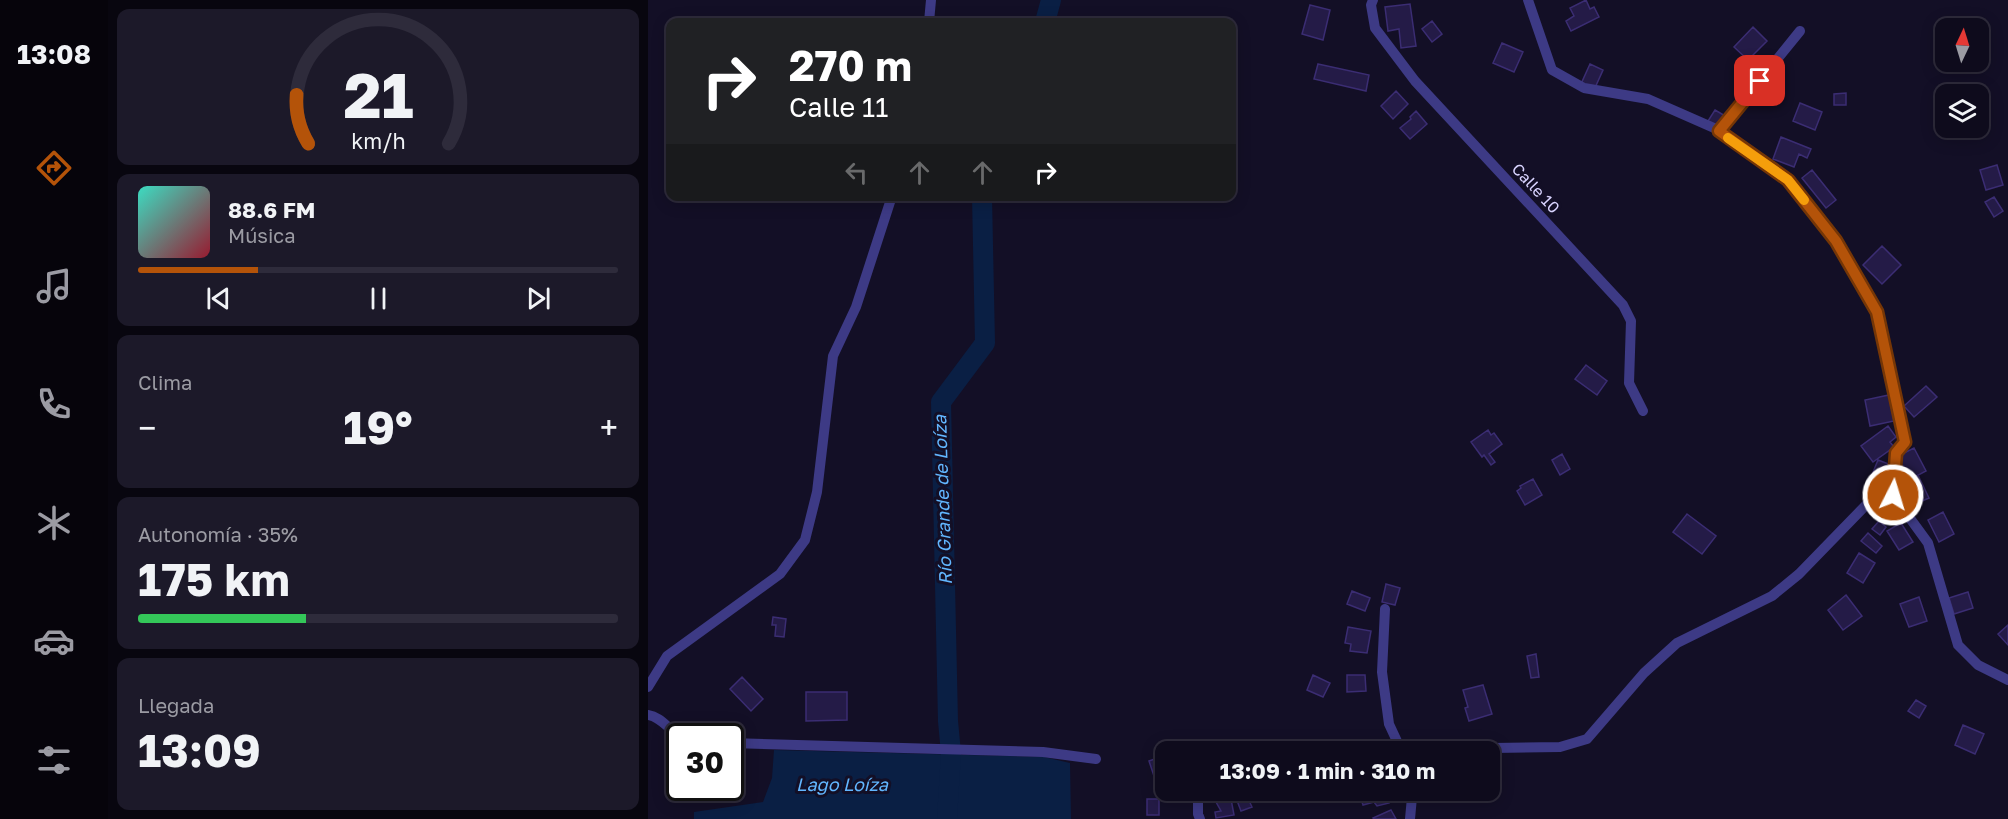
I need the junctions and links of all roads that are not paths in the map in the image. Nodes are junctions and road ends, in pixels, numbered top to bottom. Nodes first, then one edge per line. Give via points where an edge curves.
1 (931, 0) edge
2 (1373, 0) edge
3 (1528, 0) edge
4 (929, 18) edge
5 (1800, 31) dead end
6 (1719, 131) junction
7 (890, 201) edge
8 (1643, 411) dead end
9 (1898, 503) junction
10 (1385, 609) dead end
11 (2008, 680) edge
12 (648, 687) edge
13 (648, 715) edge
14 (666, 726) edge
15 (1397, 741) edge
16 (744, 743) edge
17 (1500, 748) edge
18 (1096, 759) dead end
19 (1198, 801) edge
20 (1412, 801) edge
21 (1200, 819) edge
22 (1410, 819) edge

1 - 4 street
2 - 8 street, Calle 10 via 1375,28 1415,81 1623,305 1631,321 1629,383
3 - 6 street via 1552,70 1584,88 1648,99
5 - 6 street
6 - 9 street via 1788,180 1836,241 1877,312 1905,442 1896,453 1893,495
7 - 12 street via 856,306 833,356 817,492 805,540 780,573 667,656
9 - 11 street via 1928,543 1958,645 1978,665
9 - 17 street via 1867,504 1772,596 1677,643 1644,673 1587,739 1560,747
10 - 15 street via 1382,672 1389,724
13 - 14 street
16 - 18 street via 1043,752
19 - 21 street
20 - 22 street

